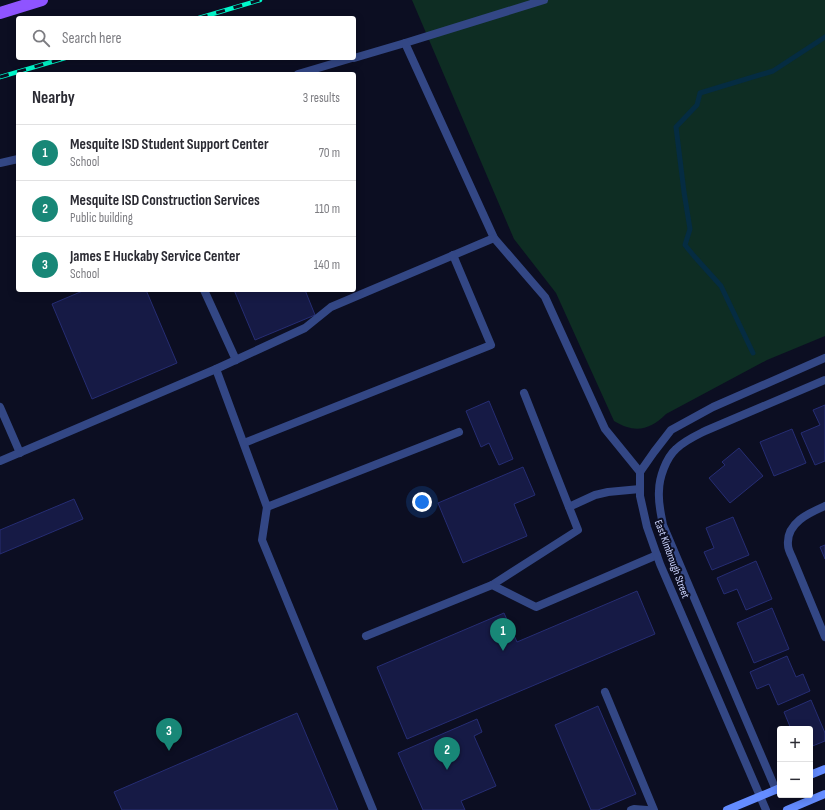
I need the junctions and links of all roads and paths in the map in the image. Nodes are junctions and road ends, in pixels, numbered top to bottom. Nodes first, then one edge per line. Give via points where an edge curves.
1 (42, 0) edge
2 (544, 0) edge
3 (0, 13) edge
4 (405, 43) junction
5 (356, 57) edge
6 (346, 60) edge
7 (305, 72) edge
8 (16, 159) edge
9 (0, 163) edge
10 (494, 238) junction
11 (453, 255) junction
12 (205, 292) edge
13 (825, 358) edge
14 (236, 360) junction
15 (216, 369) junction
16 (825, 380) edge
17 (524, 393) dead end
18 (0, 407) edge
19 (459, 432) dead end
20 (244, 443) junction
21 (20, 453) junction
22 (0, 461) edge
23 (640, 472) junction
24 (640, 489) junction
25 (569, 506) junction
26 (825, 506) edge
27 (267, 507) junction
28 (657, 555) junction
29 (492, 585) junction
30 (366, 636) dead end
31 (825, 637) edge
32 (605, 692) dead end
33 (825, 769) edge
34 (813, 775) edge
35 (777, 787) edge
36 (777, 789) edge
37 (825, 794) edge
38 (760, 796) junction
39 (373, 810) edge
40 (631, 810) edge
41 (647, 810) edge
42 (654, 810) edge
43 (727, 810) edge
44 (766, 810) edge
45 (787, 810) edge

1 - 3 main road
2 - 4 street
4 - 5 street
4 - 10 street
6 - 7 street
8 - 9 street
10 - 11 street
10 - 23 street via 545,297 605,429
11 - 14 street via 331,307 305,328
11 - 20 street via 491,345
12 - 14 street
13 - 23 street via 713,407 671,430
14 - 15 street
15 - 20 street
15 - 21 street
16 - 35 street via 686,441 667,460 659,491 664,525
17 - 25 street
18 - 21 street
19 - 27 street
20 - 27 street
21 - 22 street
23 - 24 street, East Kimbrough Street
24 - 25 street via 595,495
24 - 28 street, East Kimbrough Street via 647,527
25 - 29 street via 578,530
26 - 31 street via 796,522 788,544
27 - 39 street via 262,540
28 - 29 street via 536,607
28 - 38 street, East Kimbrough Street
29 - 30 street
32 - 42 street
33 - 34 main road
36 - 38 main road
37 - 45 main road
38 - 43 main road
38 - 44 street, East Kimbrough Street
40 - 41 street

